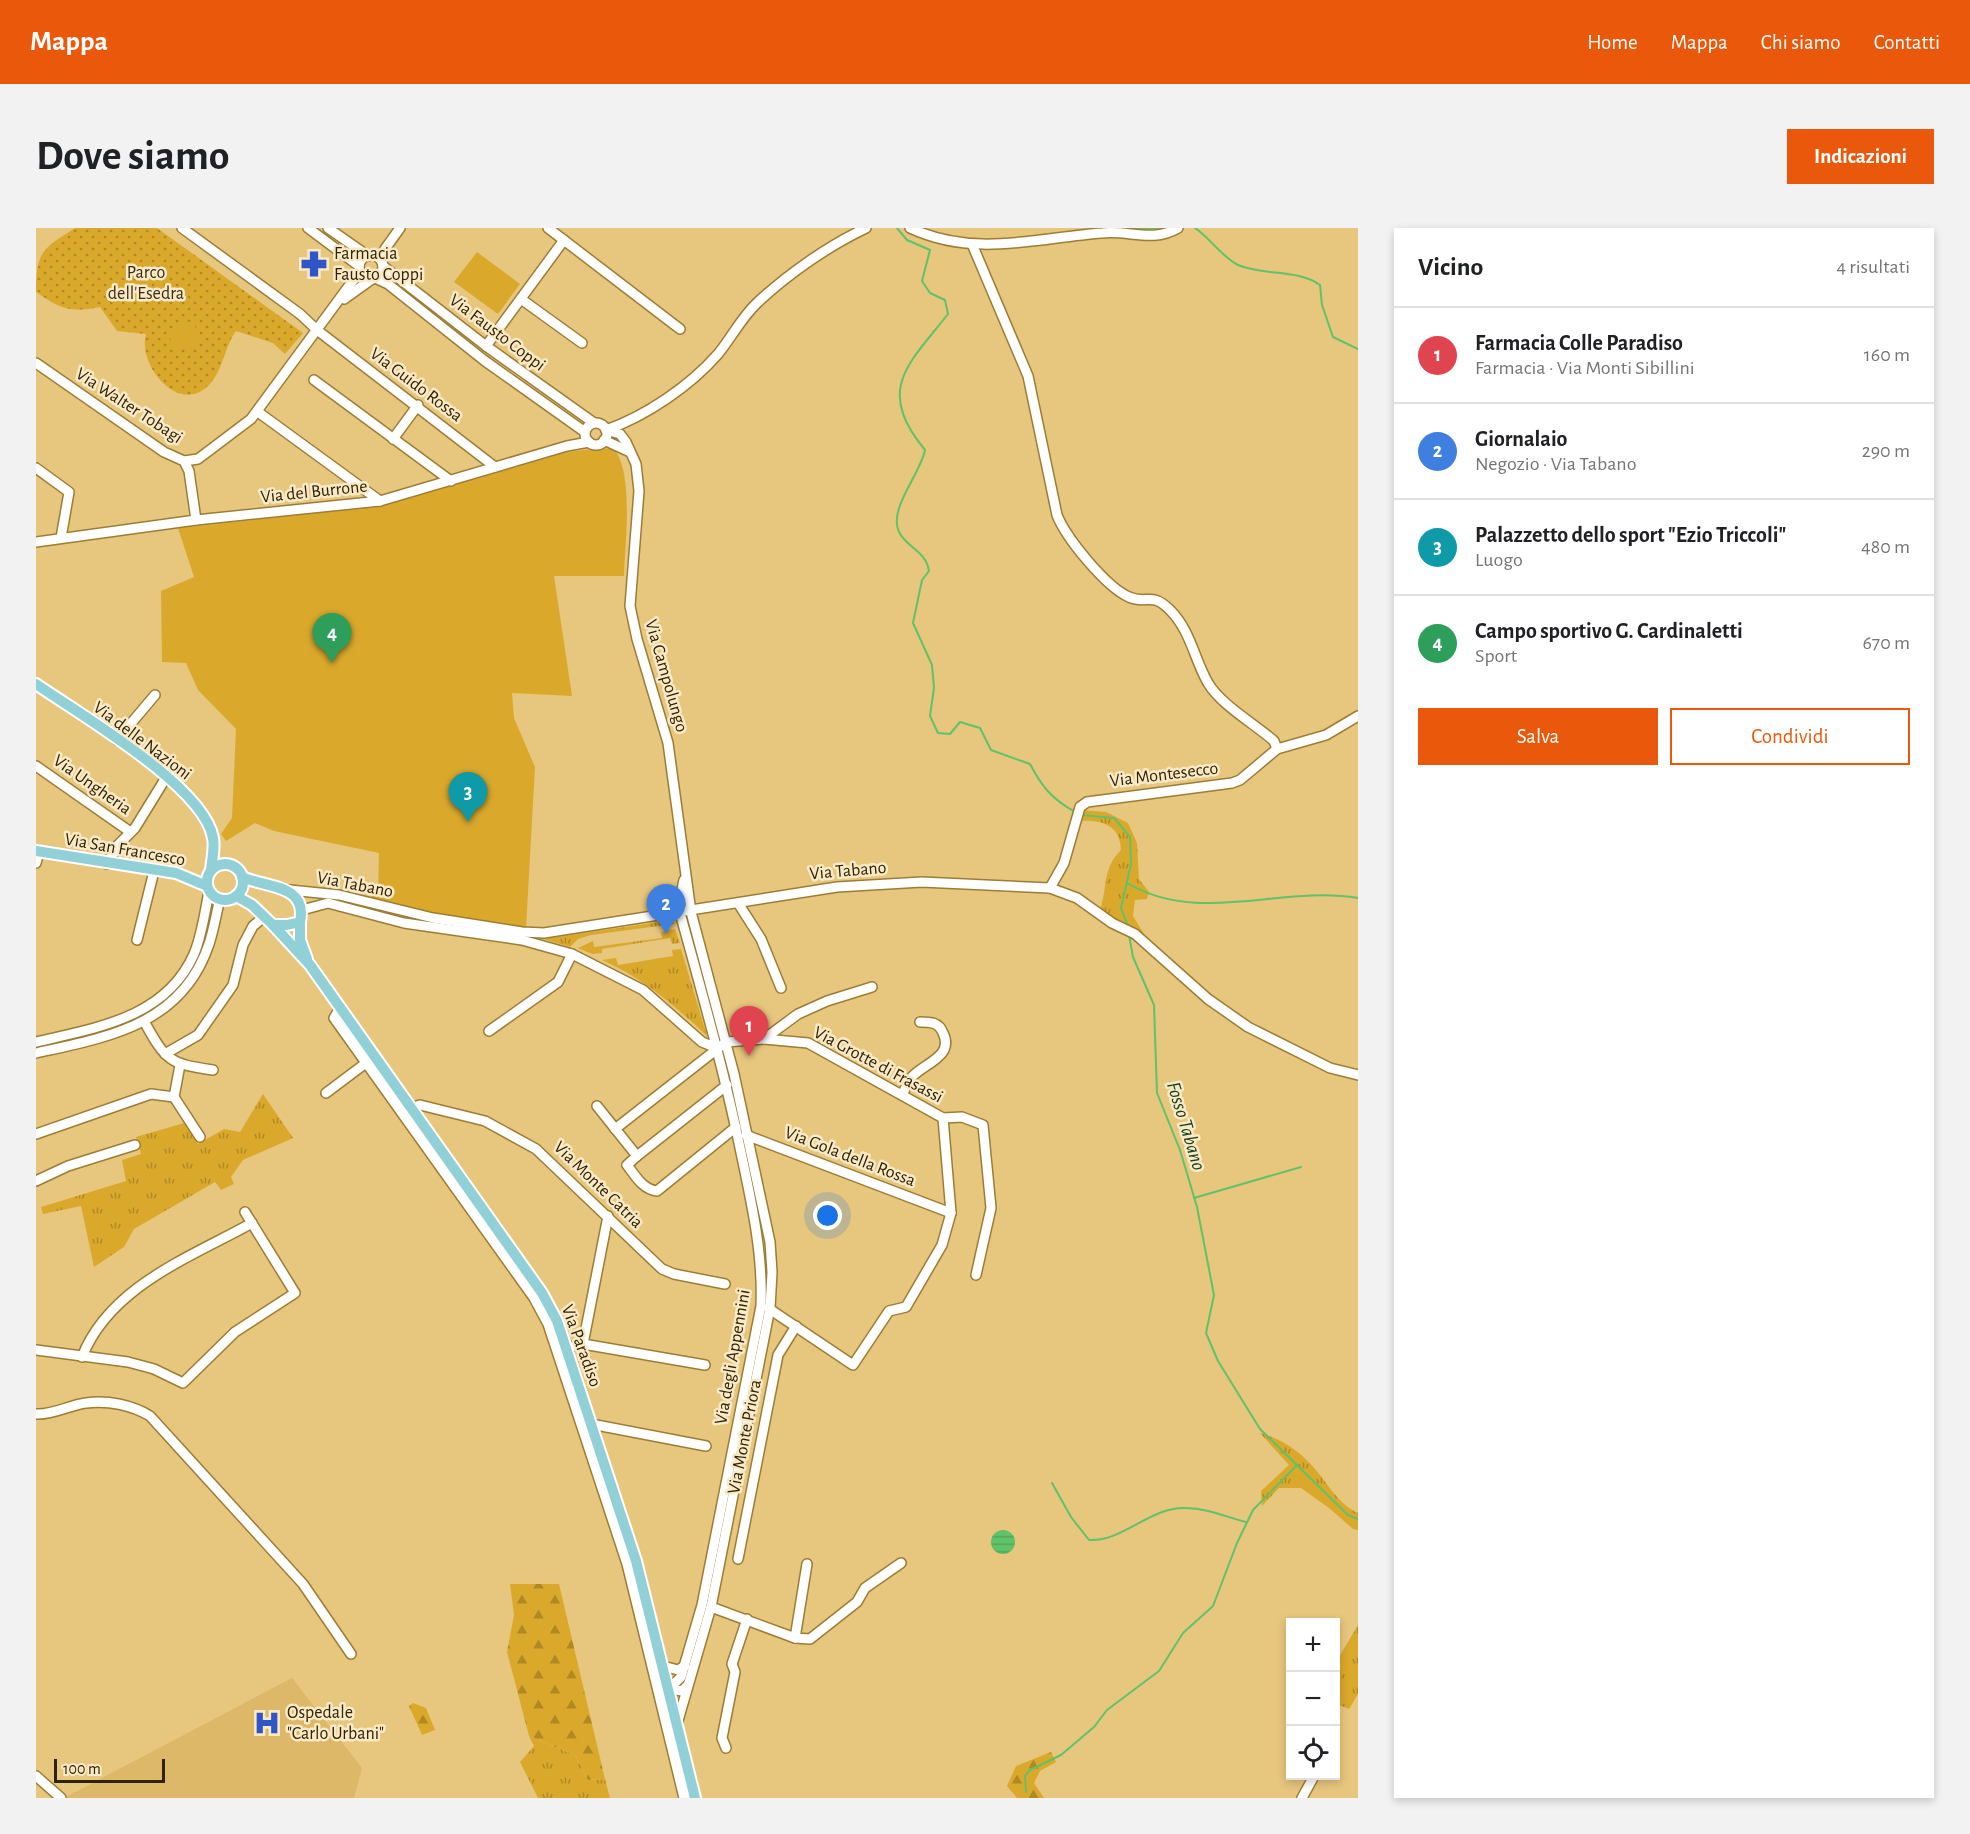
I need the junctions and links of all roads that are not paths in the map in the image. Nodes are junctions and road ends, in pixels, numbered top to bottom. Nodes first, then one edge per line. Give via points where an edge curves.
1 (182, 228) edge
2 (308, 228) edge
3 (328, 228) edge
4 (400, 228) edge
5 (548, 228) edge
6 (866, 228) edge
7 (910, 228) edge
8 (1178, 228) edge
9 (564, 240) junction
10 (972, 244) junction
11 (384, 249) junction
12 (370, 255) junction
13 (382, 264) junction
14 (360, 268) junction
15 (374, 278) junction
16 (521, 299) junction
17 (339, 302) junction
18 (680, 329) dead end
19 (317, 330) junction
20 (582, 343) dead end
21 (486, 346) junction
22 (36, 363) edge
23 (314, 380) dead end
24 (418, 405) junction
25 (258, 412) junction
26 (594, 423) junction
27 (606, 430) junction
28 (585, 432) junction
29 (393, 439) junction
30 (604, 440) junction
31 (589, 442) junction
32 (630, 452) junction
33 (184, 461) junction
34 (495, 467) junction
35 (36, 468) edge
36 (451, 481) junction
37 (380, 501) junction
38 (196, 520) junction
39 (61, 538) junction
40 (36, 542) edge
41 (36, 684) edge
42 (155, 695) dead end
43 (1358, 716) edge
44 (117, 740) junction
45 (1277, 749) junction
46 (36, 766) edge
47 (167, 776) junction
48 (129, 831) junction
49 (37, 855) edge
50 (107, 864) junction
51 (154, 871) junction
52 (685, 874) junction
53 (242, 877) junction
54 (209, 880) junction
55 (1050, 888) junction
56 (290, 890) junction
57 (236, 896) junction
58 (220, 899) junction
59 (738, 903) junction
60 (302, 910) junction
61 (691, 912) junction
62 (680, 913) junction
63 (264, 917) junction
64 (300, 922) junction
65 (273, 925) junction
66 (137, 940) dead end
67 (572, 954) junction
68 (310, 965) junction
69 (872, 987) dead end
70 (781, 988) dead end
71 (920, 1022) dead end
72 (145, 1023) junction
73 (489, 1031) dead end
74 (764, 1039) junction
75 (36, 1042) edge
76 (726, 1042) junction
77 (717, 1048) junction
78 (36, 1053) edge
79 (165, 1054) junction
80 (370, 1060) junction
81 (180, 1065) junction
82 (213, 1070) dead end
83 (1358, 1075) edge
84 (727, 1085) junction
85 (326, 1093) dead end
86 (902, 1095) junction
87 (174, 1097) junction
88 (597, 1106) dead end
89 (406, 1110) junction
90 (943, 1118) junction
91 (615, 1129) junction
92 (736, 1131) junction
93 (36, 1134) edge
94 (749, 1135) junction
95 (200, 1137) dead end
96 (135, 1145) dead end
97 (637, 1156) junction
98 (36, 1181) edge
99 (246, 1212) dead end
100 (951, 1213) junction
101 (608, 1216) junction
102 (252, 1223) junction
103 (976, 1275) dead end
104 (725, 1284) dead end
105 (766, 1307) junction
106 (796, 1326) junction
107 (583, 1344) junction
108 (567, 1348) junction
109 (36, 1350) edge
110 (82, 1357) junction
111 (705, 1365) dead end
112 (36, 1414) edge
113 (591, 1424) junction
114 (706, 1446) dead end
115 (738, 1559) dead end
116 (632, 1562) junction
117 (901, 1563) dead end
118 (807, 1564) dead end
119 (711, 1607) junction
120 (747, 1619) junction
121 (795, 1638) junction
122 (351, 1654) dead end
123 (663, 1666) junction
124 (685, 1666) junction
125 (688, 1685) junction
126 (669, 1689) junction
127 (677, 1724) junction
128 (726, 1748) dead end
129 (36, 1776) edge
130 (1312, 1780) edge
131 (61, 1798) edge
132 (684, 1798) edge
133 (695, 1798) edge
134 (1302, 1798) edge

1 - 19 street, Via Guido Rossa
2 - 14 street, Via Fausto Coppi
3 - 12 street, Via Fausto Coppi
4 - 11 street
5 - 9 street
6 - 27 street via 810,261 758,302 707,365 661,402
7 - 10 street
8 - 10 street via 1152,237 1104,232 1014,245
9 - 16 street
9 - 18 street
10 - 45 street via 1029,376 1062,528 1119,592 1135,599 1156,599 1168,608 1181,622 1209,684 1274,741
11 - 12 street
11 - 13 street
12 - 13 street, Via Fausto Coppi
12 - 14 street via 362,259
13 - 15 street via 381,273
13 - 21 street, Via Fausto Coppi
14 - 15 street, Via Fausto Coppi via 365,277
14 - 17 street
15 - 17 street
15 - 28 street, Via Fausto Coppi via 388,284 484,361
16 - 20 street
16 - 21 street
17 - 19 street
19 - 24 street, Via Guido Rossa
19 - 25 street
21 - 26 street, Via Fausto Coppi
22 - 33 street, Via Walter Tobagi via 164,452
23 - 29 street
24 - 29 street
24 - 34 street, Via Guido Rossa
25 - 33 street via 206,454
25 - 37 street
26 - 27 street
26 - 28 street
27 - 30 street
27 - 32 street, Via Campolungo via 620,434
28 - 31 street
29 - 36 street
30 - 31 street via 595,445
30 - 32 street
31 - 34 street, Via del Burrone
32 - 52 street, Via Campolungo via 636,464 639,490 630,606 668,743
33 - 38 street, Via Walter Tobagi
34 - 36 street, Via del Burrone
35 - 39 street via 69,492
36 - 37 street, Via del Burrone
37 - 38 street, Via del Burrone
38 - 39 street, Via del Burrone
39 - 40 street, Via del Burrone
41 - 44 main road, Via delle Nazioni
42 - 44 street
43 - 45 street, Via Montesecco via 1326,735
44 - 47 main road, Via delle Nazioni
45 - 55 street, Via Montesecco via 1232,783 1096,800 1080,807 1065,863
46 - 48 street, Via Ungheria
47 - 48 street via 135,828
47 - 54 main road, Via delle Nazioni via 203,814 213,838
48 - 50 street
49 - 50 main road, Via San Francesco
50 - 51 main road, Via San Francesco
51 - 54 main road, Via San Francesco
51 - 66 street
52 - 61 street, Via Campolungo
52 - 62 street, Via Campolungo
53 - 54 main road via 231,864 220,864
53 - 56 main road via 260,885
53 - 57 main road via 242,887
54 - 58 main road
54 - 75 street via 194,954 168,991 135,1015
55 - 59 street, Via Tabano via 880,884 799,891
55 - 83 street, Via Tabano via 1064,891 1135,934 1208,999 1248,1027 1330,1068
56 - 60 main road via 299,899
56 - 62 street, Via Tabano via 339,895 410,914 522,932 559,932
57 - 58 main road
57 - 63 main road
58 - 72 street via 200,963 171,1002
59 - 61 street, Via Tabano
59 - 70 street via 761,939
60 - 64 main road
60 - 67 street, Via Tabano via 328,903 404,923 522,940
61 - 62 street, Via Tabano
61 - 76 street, Via degli Appennini
62 - 77 street, Via degli Appennini
63 - 65 main road
63 - 79 street via 253,926 243,945 233,985 198,1035
64 - 65 main road
64 - 68 main road via 300,940
65 - 68 main road
67 - 73 street via 558,982
67 - 77 street, Via Tabano via 643,990 702,1042
68 - 80 main road, Via Paradiso
69 - 74 street via 798,1014
71 - 86 street via 940,1027 945,1036 944,1049 912,1077
72 - 78 street via 103,1038
72 - 79 street
74 - 76 street, Via Grotte di Frasassi
74 - 86 street, Via Grotte di Frasassi via 808,1042
76 - 77 street
76 - 94 street, Via degli Appennini
77 - 84 street, Via degli Appennini
77 - 91 street
79 - 81 street
80 - 85 street
80 - 89 main road, Via Paradiso
81 - 82 street
81 - 87 street
84 - 92 street, Via degli Appennini
84 - 97 street
86 - 90 street, Via Grotte di Frasassi
87 - 93 street via 151,1094
87 - 95 street
88 - 91 street
89 - 101 street, Via Monte Catria via 420,1105 485,1121 547,1157
89 - 108 main road, Via Paradiso via 542,1293
89 - 116 street via 548,1324
90 - 100 street, Via Grotte di Frasassi
90 - 103 street via 962,1117 983,1125 991,1208
91 - 97 street
92 - 94 street, Via Gola della Rossa
92 - 97 street via 652,1190 627,1165
92 - 105 street, Via degli Appennini via 760,1244
94 - 100 street, Via Gola della Rossa
94 - 105 street, Via degli Appennini via 770,1242 772,1272
96 - 98 street via 68,1166
99 - 102 street
100 - 106 street, Via Grotte di Frasassi via 942,1245 906,1307 889,1311 853,1365
101 - 104 street, Via Monte Catria via 662,1269
101 - 107 street
102 - 110 street via 139,1286 120,1301
102 - 110 street via 295,1293 236,1332 183,1383 128,1362
105 - 106 street, Via Grotte di Frasassi
105 - 119 street, Via degli Appennini
105 - 124 street, Via degli Appennini via 702,1605
106 - 115 street, Via Monte Priora via 778,1355
107 - 108 street
107 - 111 street
108 - 113 main road, Via Paradiso
109 - 110 street
112 - 122 street via 87,1403 137,1408 150,1416 303,1584
113 - 114 street
113 - 116 main road, Via Paradiso
116 - 123 main road, Via Paradiso
116 - 132 street
117 - 121 street via 865,1588 857,1602 810,1639
118 - 121 street
119 - 120 street
119 - 125 street, Via degli Appennini
120 - 121 street
120 - 128 street via 732,1664 735,1672 722,1738
123 - 124 street via 678,1670
123 - 126 main road, Via Paradiso
124 - 126 street, Via degli Appennini
125 - 126 street via 682,1691
125 - 127 street, Via degli Appennini
126 - 127 main road, Via Paradiso
127 - 133 main road, Via Paradiso
129 - 131 street
130 - 134 street

